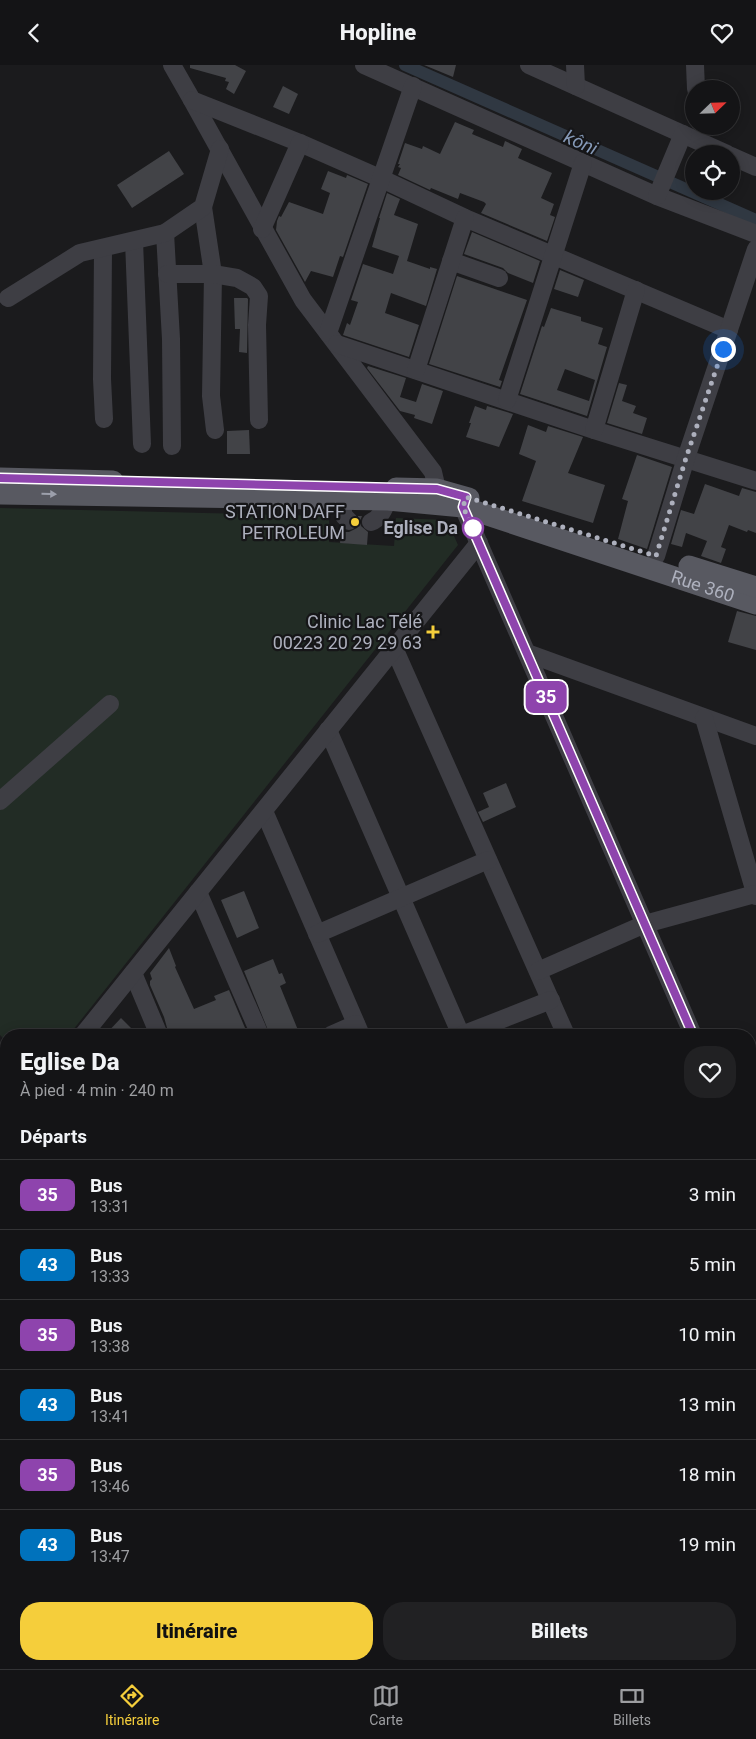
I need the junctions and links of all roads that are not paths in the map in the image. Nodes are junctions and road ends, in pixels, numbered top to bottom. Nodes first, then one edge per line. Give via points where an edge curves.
1 (172, 65) edge
2 (364, 65) edge
3 (529, 65) edge
4 (575, 65) edge
5 (695, 65) edge
6 (696, 80) edge
7 (413, 86) junction
8 (576, 86) junction
9 (192, 100) junction
10 (685, 131) edge
11 (692, 135) edge
12 (695, 135) edge
13 (300, 143) junction
14 (712, 145) edge
15 (220, 149) junction
16 (740, 160) edge
17 (583, 163) junction
18 (756, 167) edge
19 (382, 179) junction
20 (658, 192) junction
21 (203, 207) junction
22 (466, 218) junction
23 (262, 229) junction
24 (165, 233) junction
25 (756, 234) edge
26 (134, 241) junction
27 (103, 248) junction
28 (756, 249) edge
29 (553, 255) junction
30 (452, 261) junction
31 (168, 274) junction
32 (213, 274) junction
33 (499, 278) dead end
34 (636, 290) junction
35 (8, 298) dead end
36 (729, 330) junction
37 (332, 338) junction
38 (416, 370) junction
39 (507, 400) junction
40 (104, 419) dead end
41 (259, 420) dead end
42 (215, 429) dead end
43 (594, 430) junction
44 (142, 445) dead end
45 (172, 446) dead end
46 (686, 458) junction
47 (0, 478) edge
48 (756, 481) edge
49 (437, 489) junction
50 (0, 494) edge
51 (340, 499) junction
52 (388, 500) junction
53 (464, 502) junction
54 (349, 521) dead end
55 (371, 522) dead end
56 (479, 543) junction
57 (656, 556) junction
58 (756, 587) edge
59 (756, 604) edge
60 (394, 648) junction
61 (527, 653) junction
62 (110, 704) dead end
63 (704, 718) junction
64 (328, 731) junction
65 (756, 736) edge
66 (0, 801) edge
67 (264, 811) junction
68 (488, 860) junction
69 (198, 892) junction
70 (756, 895) edge
71 (401, 898) junction
72 (645, 924) junction
73 (317, 934) junction
74 (538, 971) junction
75 (133, 973) junction
76 (551, 1000) junction
77 (88, 1029) edge
78 (156, 1029) edge
79 (257, 1029) edge
80 (359, 1029) edge
81 (458, 1029) edge
82 (476, 1029) edge
83 (563, 1029) edge
84 (690, 1029) edge

1 - 9 street
2 - 7 street
3 - 8 street
4 - 8 street
5 - 6 street
7 - 17 street
7 - 19 street
8 - 10 street
9 - 13 street
9 - 15 street
11 - 20 street
12 - 14 street
13 - 19 street
13 - 23 street
15 - 21 street
15 - 23 street
16 - 18 street
17 - 20 street
17 - 29 street
19 - 22 street
19 - 37 street
20 - 25 street
21 - 24 street
21 - 32 street
22 - 29 street
22 - 30 street
23 - 37 street via 303,300
24 - 26 street
24 - 31 street
26 - 27 street
26 - 44 street
27 - 35 street via 80,253
27 - 40 street
28 - 36 street
29 - 34 street
29 - 39 street
30 - 33 street
30 - 38 street
31 - 32 street
31 - 45 street
32 - 41 street via 237,278 253,287 259,296
32 - 42 street via 211,396
34 - 36 street
34 - 43 street
36 - 46 street
37 - 38 street
37 - 49 street via 433,472
38 - 39 street
39 - 43 street
43 - 46 street
46 - 48 street
46 - 57 street
47 - 49 main road, Rue 360
49 - 53 main road, Rue 360
50 -> 51 main road, Rue 360
51 - 52 main road, Rue 360
51 - 54 street via 344,516
52 - 53 main road, Rue 360
52 - 55 street via 380,517
53 - 56 street
53 - 57 main road, Rue 360
53 - 59 main road, Rue 360
56 - 60 street
56 - 61 street
57 - 58 main road, Rue 360
60 - 64 street
60 - 68 street
61 - 63 street
61 - 72 street
62 - 66 street
63 - 65 street
63 - 70 street
64 - 67 street
64 - 71 street
67 - 69 street
67 - 73 street
68 - 71 street
68 - 74 street
69 - 75 street
69 - 79 street
70 - 72 street
71 - 73 street
71 - 81 street
72 - 74 street
72 - 84 street
73 - 80 street
74 - 76 street
75 - 77 street
75 - 78 street
76 - 82 street
76 - 83 street

